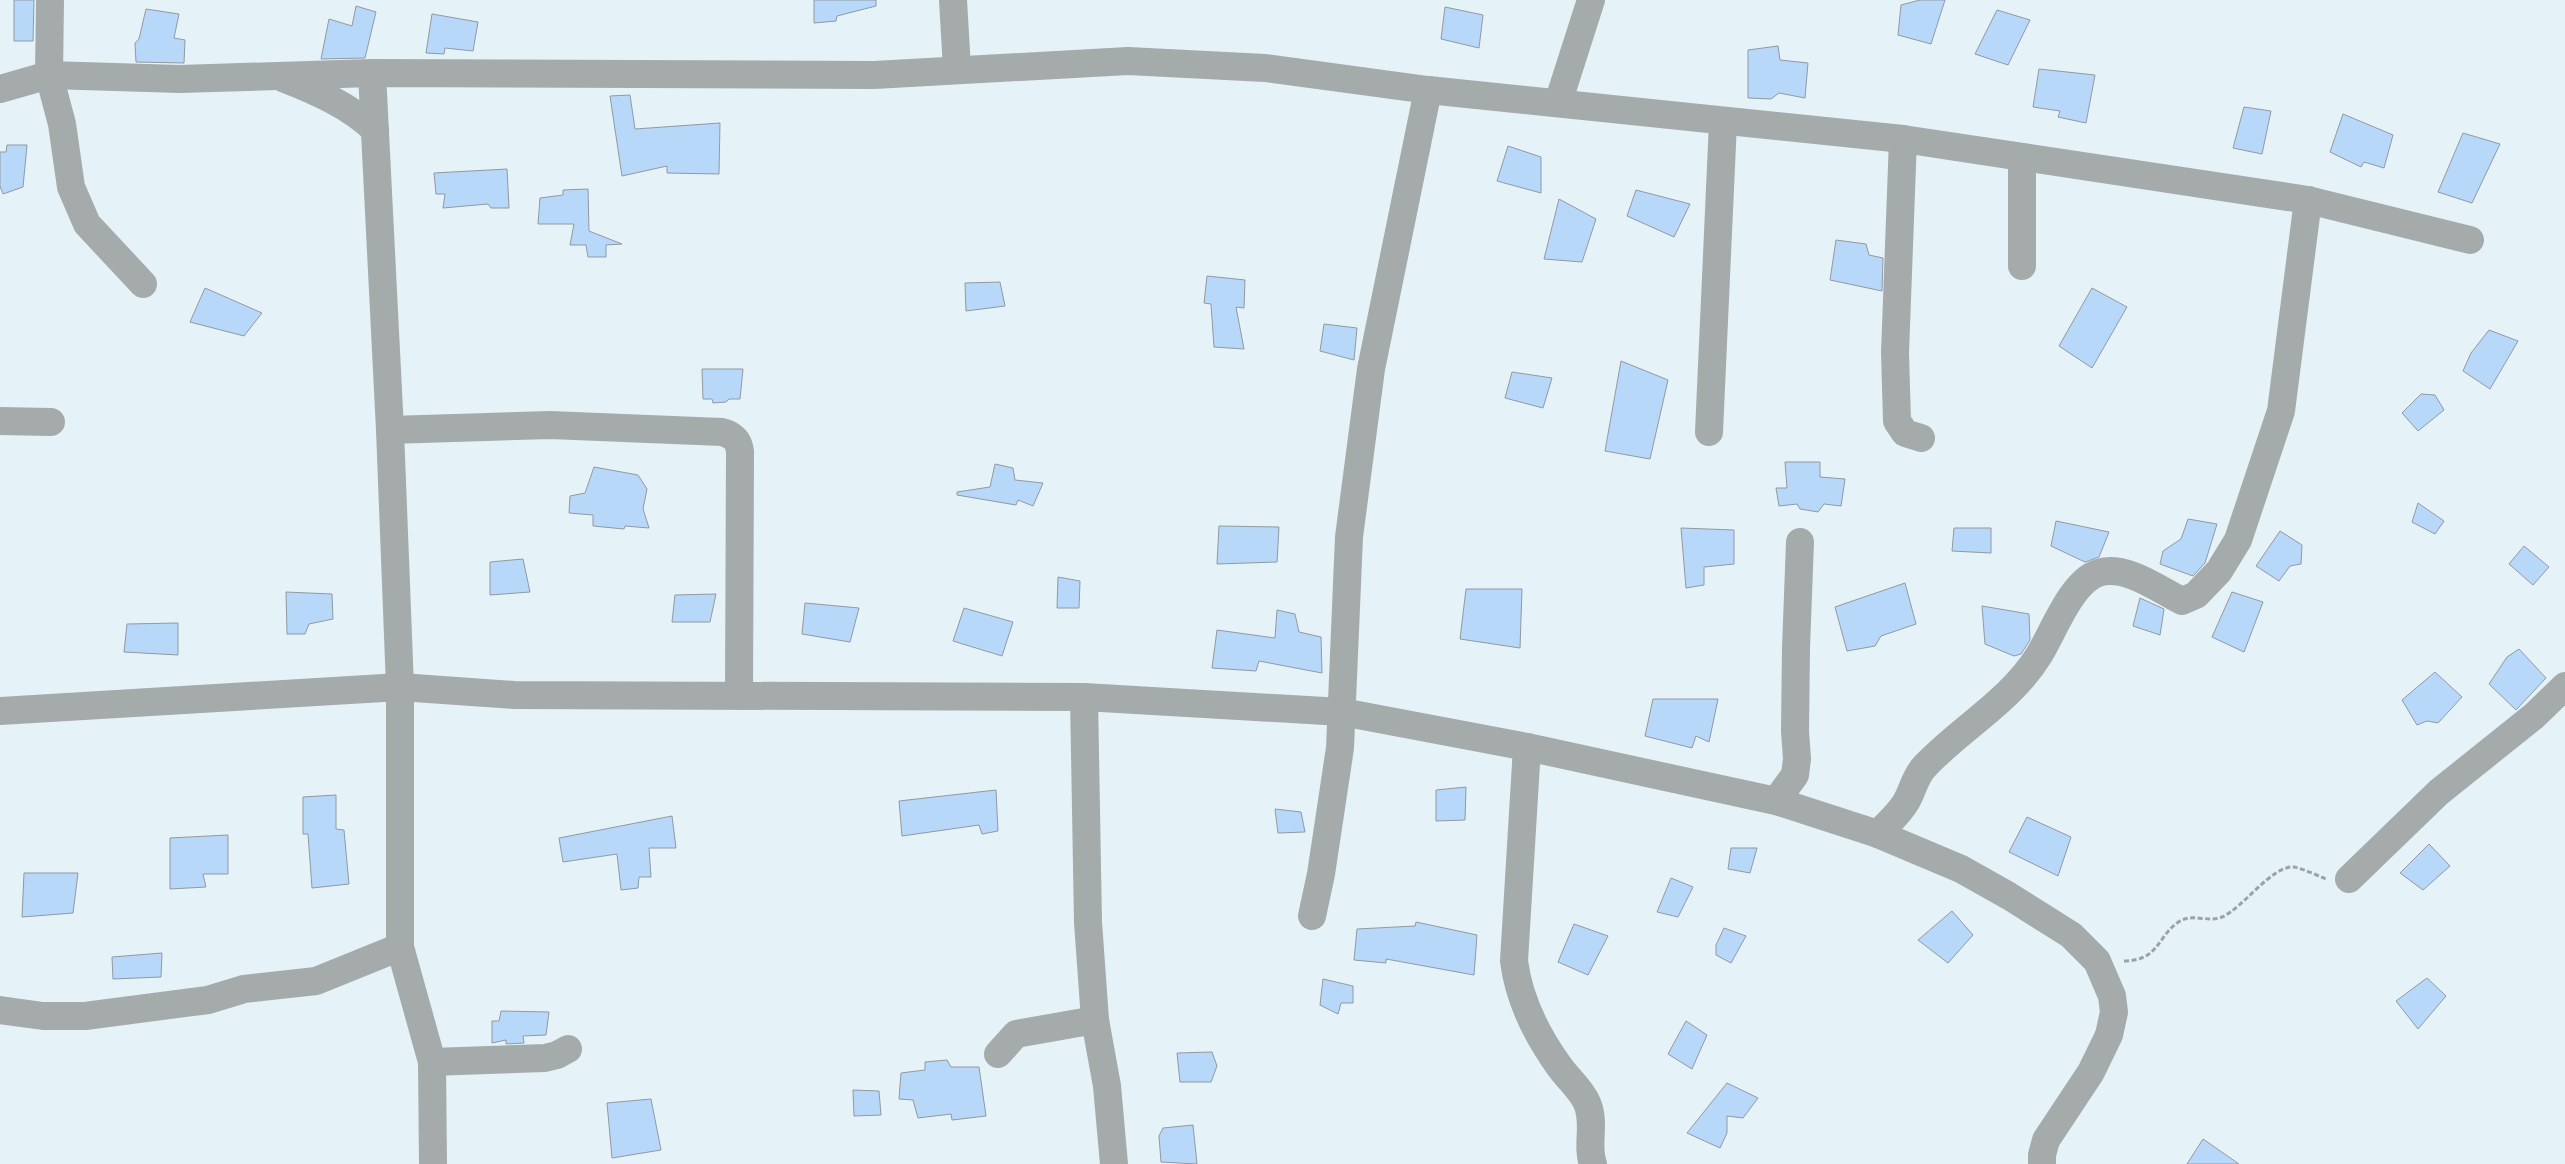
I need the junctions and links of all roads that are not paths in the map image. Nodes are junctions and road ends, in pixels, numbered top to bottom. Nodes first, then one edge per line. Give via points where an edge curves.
1 (50, 0) edge
2 (953, 0) edge
3 (1591, 0) edge
4 (957, 69) junction
5 (372, 73) junction
6 (49, 75) junction
7 (276, 76) junction
8 (0, 89) edge
9 (1428, 90) junction
10 (1558, 103) junction
11 (1723, 122) junction
12 (375, 130) junction
13 (1903, 139) junction
14 (2022, 157) junction
15 (2308, 200) junction
16 (2470, 240) dead end
17 (2022, 266) dead end
18 (143, 284) dead end
19 (0, 421) edge
20 (51, 422) dead end
21 (390, 430) junction
22 (1709, 432) dead end
23 (1921, 438) dead end
24 (1800, 542) dead end
25 (2565, 686) edge
26 (400, 687) junction
27 (739, 696) junction
28 (1084, 697) junction
29 (0, 711) edge
30 (1342, 712) junction
31 (1527, 747) junction
32 (1776, 801) junction
33 (1878, 834) junction
34 (2349, 879) road end
35 (1312, 916) dead end
36 (400, 947) junction
37 (0, 1010) edge
38 (1095, 1020) junction
39 (568, 1049) dead end
40 (998, 1054) dead end
41 (432, 1062) junction
42 (433, 1164) edge
43 (1114, 1164) edge
44 (1593, 1164) edge
45 (2042, 1164) edge

1 - 6 street
2 - 4 street
3 - 10 street
4 - 5 street via 874,75
4 - 9 street via 1128,61 1265,68
5 - 7 street
5 - 12 street
6 - 7 street via 180,79
6 - 8 street
6 - 18 street via 62,124 71,187 78,207 92,231
7 - 12 street via 337,104 364,119
9 - 10 street
9 - 30 street via 1370,378 1349,537
10 - 11 street
11 - 13 street
11 - 22 street
12 - 21 street
13 - 14 street
13 - 23 street via 1897,421 1905,433
14 - 15 street
14 - 17 street
15 - 16 street
15 - 33 street via 2281,411 2238,540 2219,570 2196,595 2182,600 2124,573 2096,573 2064,608 2039,656 2006,694 1918,773 1906,802
19 - 20 street
21 - 26 street
21 - 27 street via 550,425 722,432 734,437 740,444
24 - 32 street via 1796,648 1797,759 1795,775
25 - 34 street via 2534,716 2439,792
26 - 27 street via 514,695
26 - 29 street
26 - 36 street
27 - 28 street
28 - 30 street
28 - 38 street via 1088,922
30 - 31 street
30 - 35 street via 1333,801
31 - 32 street
31 - 44 street via 1514,961 1517,984 1538,1033 1588,1104 1592,1119
32 - 33 street
33 - 45 street via 1961,869 2010,896 2071,935 2097,962 2112,996 2114,1012 2109,1035 2091,1072 2046,1140
36 - 37 street via 316,981 244,989 208,1000 85,1016 42,1016
36 - 41 street
38 - 40 street via 1016,1034
38 - 43 street via 1107,1086
39 - 41 street via 544,1058
41 - 42 street

